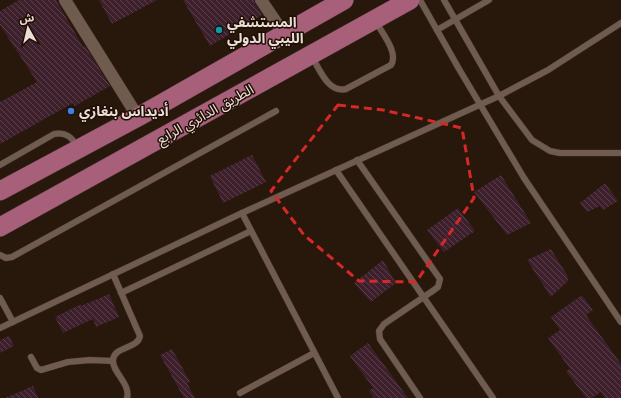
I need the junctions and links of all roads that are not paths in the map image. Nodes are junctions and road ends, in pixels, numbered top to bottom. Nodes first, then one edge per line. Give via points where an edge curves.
1 (65, 0) edge
2 (261, 0) edge
3 (344, 0) edge
4 (410, 0) edge
5 (420, 0) edge
6 (444, 0) edge
7 (489, 0) edge
8 (375, 20) junction
9 (455, 20) junction
10 (621, 23) edge
11 (437, 30) junction
12 (284, 34) junction
13 (312, 55) junction
14 (500, 96) junction
15 (480, 104) junction
16 (276, 111) dead end
17 (138, 117) junction
18 (78, 149) junction
19 (621, 153) edge
20 (357, 160) junction
21 (0, 165) edge
22 (336, 170) junction
23 (0, 191) edge
24 (242, 213) junction
25 (0, 227) edge
26 (251, 231) junction
27 (0, 255) edge
28 (113, 274) junction
29 (121, 293) junction
30 (424, 297) junction
31 (0, 298) edge
32 (13, 322) junction
33 (621, 322) edge
34 (0, 328) edge
35 (314, 353) junction
36 (31, 357) dead end
37 (113, 361) junction
38 (240, 393) dead end
39 (127, 398) edge
40 (338, 398) edge
41 (420, 398) edge
42 (493, 398) edge

1 - 17 street
2 - 12 street
3 - 12 main road
4 - 8 main road, الطريق الدائري الرابع
5 - 11 lane
6 - 9 lane
7 - 9 lane
8 - 13 main road, الطريق الدائري الرابع
8 - 13 lane via 392,51 394,58 391,65 346,89 338,90 330,86
9 - 11 lane
9 - 14 lane
10 - 14 lane via 548,70
11 - 15 lane
12 - 17 main road
13 - 25 main road, الطريق الدائري الرابع
14 - 15 lane
14 - 19 lane via 532,140 550,150 571,154
15 - 20 lane
15 - 33 lane via 524,178
16 - 27 lane via 12,257
17 - 18 main road
18 - 21 lane via 69,136 54,134
18 - 23 main road
20 - 22 lane
20 - 30 lane via 440,279 438,287
22 - 24 lane
22 - 30 lane
24 - 26 lane
24 - 28 lane
26 - 29 lane
26 - 35 lane
28 - 29 lane
28 - 32 lane
29 - 37 lane via 140,336 137,342 117,353
30 - 41 lane via 384,324 379,335
30 - 42 lane
31 - 32 lane
32 - 34 lane
35 - 38 lane
35 - 40 lane
36 - 37 lane via 41,370 68,362
37 - 39 lane via 128,391

